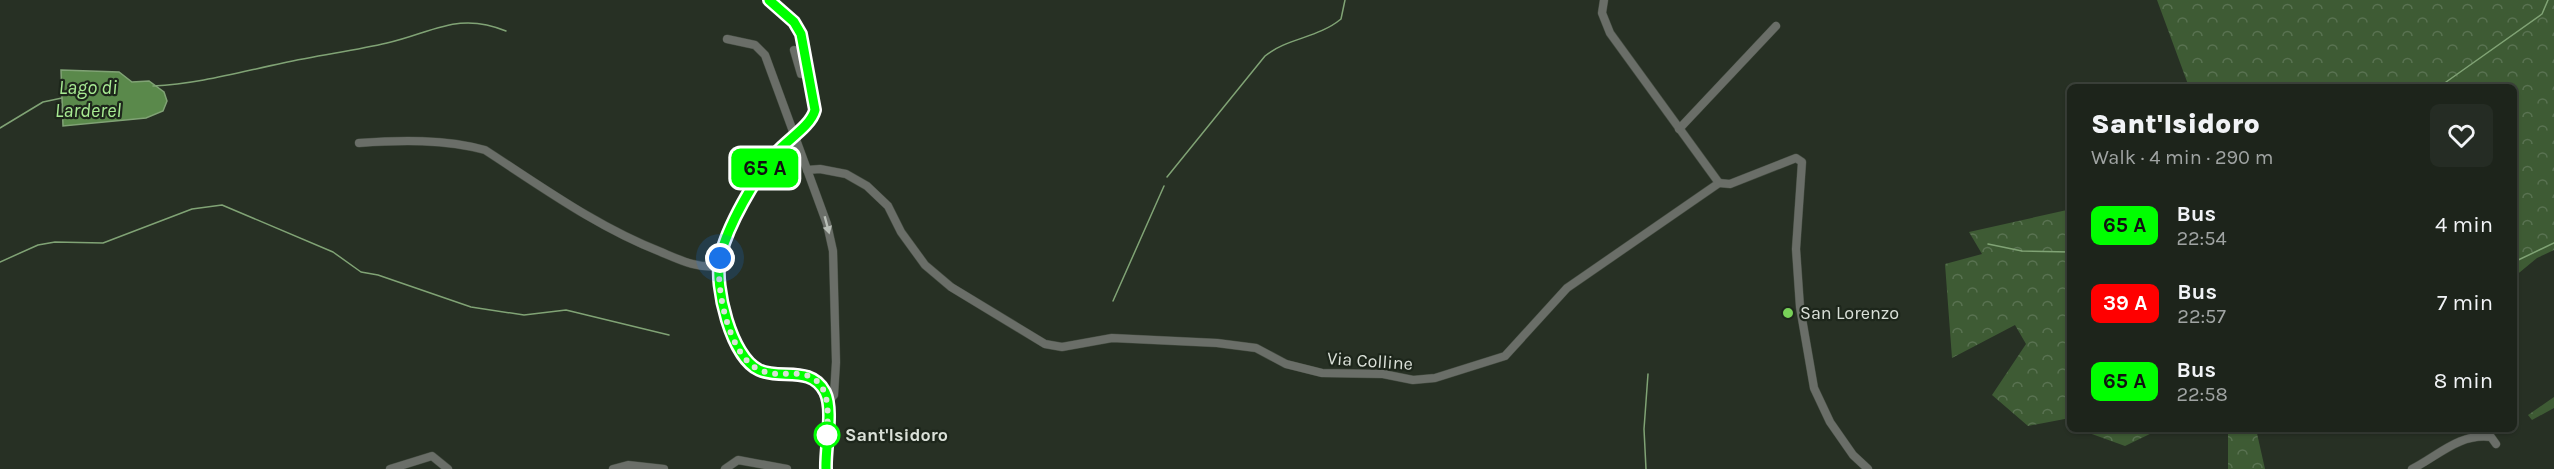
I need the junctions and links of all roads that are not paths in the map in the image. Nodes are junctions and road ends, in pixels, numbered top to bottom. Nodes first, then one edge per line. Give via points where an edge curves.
1 (769, 0) edge
2 (1604, 0) edge
3 (1776, 26) dead end
4 (727, 39) dead end
5 (794, 50) dead end
6 (810, 74) junction
7 (1679, 129) junction
8 (793, 135) junction
9 (360, 143) dead end
10 (807, 171) junction
11 (1719, 183) junction
12 (719, 266) junction
13 (828, 402) junction
14 (2496, 444) dead end
15 (390, 469) edge
16 (448, 469) edge
17 (613, 469) edge
18 (664, 469) edge
19 (725, 469) edge
20 (787, 469) edge
21 (826, 469) edge
22 (1868, 469) edge
23 (2412, 469) edge

1 - 6 main road via 798,29
2 - 7 street via 1602,13 1610,33
3 - 7 street
4 - 8 street via 755,45 764,52
5 - 6 street via 801,74
6 - 8 main road via 814,114
7 - 11 street
8 - 10 street
8 - 12 main road via 763,171 728,236
9 - 12 street via 403,141 485,150 574,209 630,240 688,263
10 - 11 street, Via Colline via 846,174 867,186 888,206 925,265 951,287 1045,344 1062,347 1112,338 1217,343 1256,348 1286,364 1322,373 1383,374 1413,380 1435,378 1505,356 1567,288
10 -> 13 street via 833,251 836,362 834,395
11 - 22 street via 1730,184 1796,158 1802,162 1795,233 1800,307 1814,388 1830,422
12 - 13 main road via 722,304 745,360 767,373 808,377 822,388
13 - 21 main road
14 - 23 street via 2491,437 2478,435 2454,443
15 - 16 street via 432,456
17 - 18 street via 628,465
19 - 20 street via 738,460

